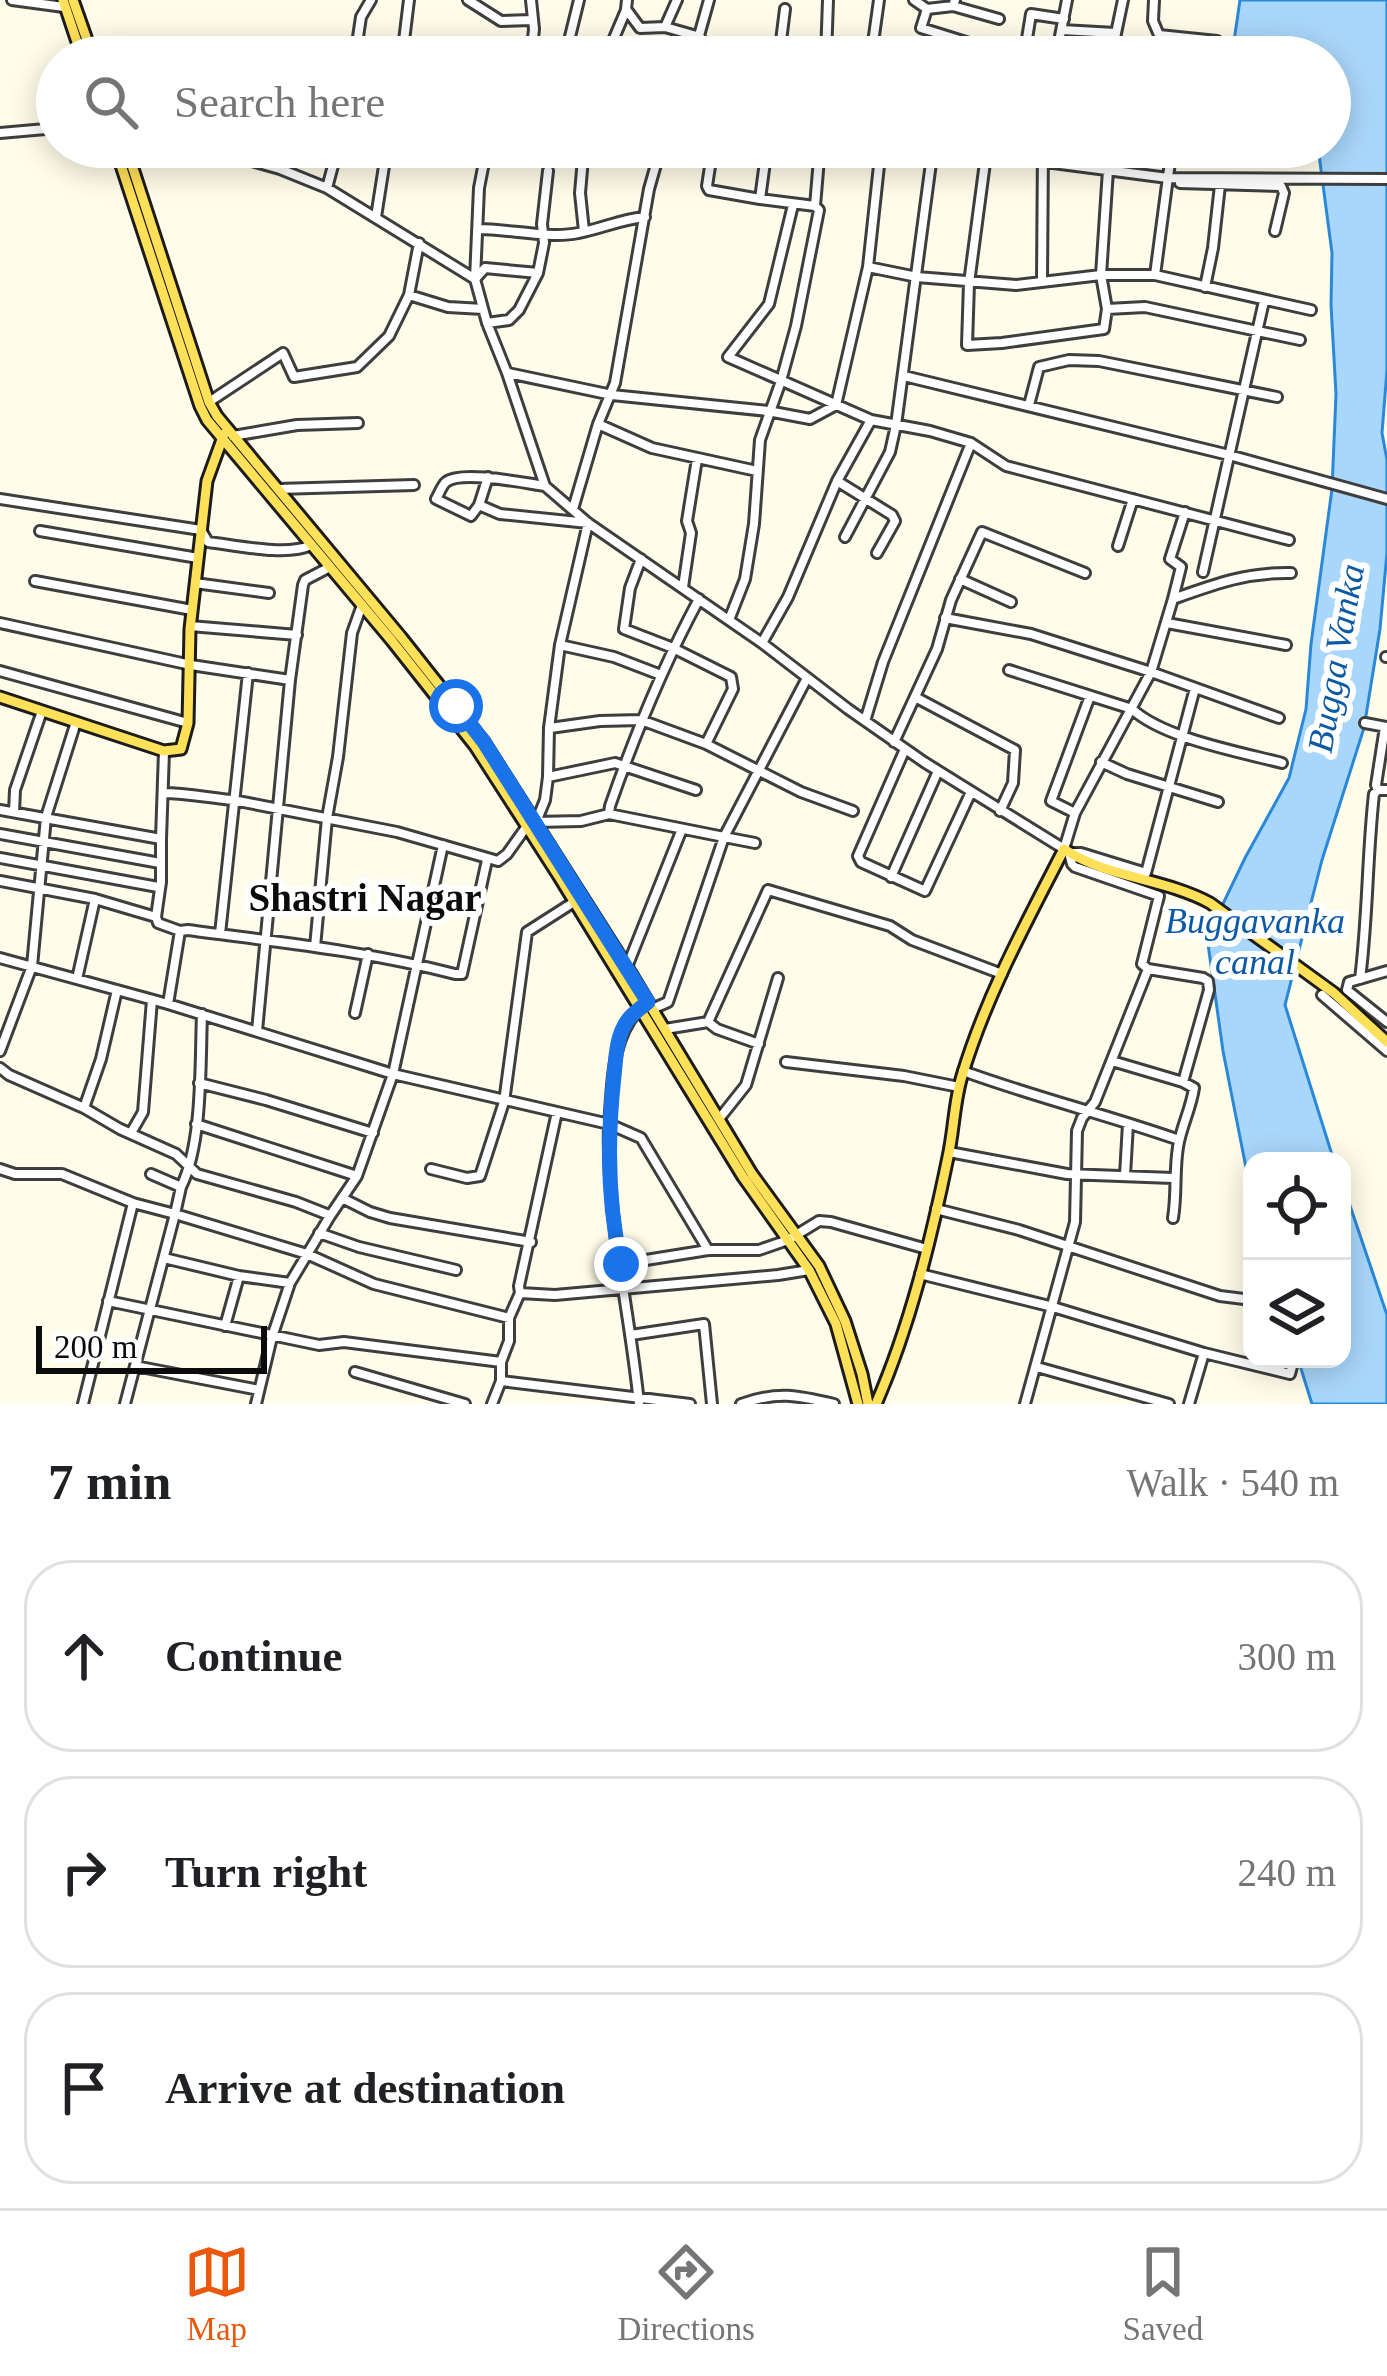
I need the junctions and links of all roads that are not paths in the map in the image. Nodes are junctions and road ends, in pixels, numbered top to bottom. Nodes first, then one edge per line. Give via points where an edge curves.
1 (12, 0) edge
2 (371, 0) edge
3 (409, 0) edge
4 (468, 0) edge
5 (532, 0) edge
6 (579, 0) edge
7 (677, 0) edge
8 (710, 0) edge
9 (828, 0) edge
10 (879, 0) edge
11 (914, 0) edge
12 (1067, 0) edge
13 (1124, 0) edge
14 (1154, 0) edge
15 (66, 2) edge
16 (954, 3) edge
17 (627, 4) edge
18 (785, 9) dead end
19 (927, 9) junction
20 (999, 19) dead end
21 (532, 20) junction
22 (1062, 25) junction
23 (665, 27) junction
24 (1115, 33) junction
25 (937, 34) joint
26 (1159, 35) joint
27 (76, 36) edge
28 (83, 36) edge
29 (359, 36) edge
30 (404, 36) edge
31 (532, 36) edge
32 (571, 36) edge
33 (614, 36) edge
34 (696, 36) edge
35 (700, 36) edge
36 (782, 36) edge
37 (827, 36) edge
38 (874, 36) edge
39 (944, 36) edge
40 (1027, 36) edge
41 (1060, 36) edge
42 (1114, 36) edge
43 (1169, 36) edge
44 (36, 130) edge
45 (0, 133) edge
46 (123, 168) edge
47 (133, 168) edge
48 (276, 168) edge
49 (332, 168) edge
50 (384, 168) edge
51 (483, 168) edge
52 (582, 168) edge
53 (656, 168) edge
54 (710, 168) edge
55 (764, 168) edge
56 (818, 168) edge
57 (879, 168) edge
58 (929, 168) edge
59 (984, 168) edge
60 (1041, 168) edge
61 (1091, 168) edge
62 (1169, 168) edge
63 (1108, 170) junction
64 (548, 171) dead end
65 (1387, 179) edge
66 (1168, 180) junction
67 (1220, 185) junction
68 (327, 188) junction
69 (760, 199) junction
70 (793, 205) junction
71 (814, 206) junction
72 (376, 218) junction
73 (645, 218) junction
74 (478, 229) junction
75 (584, 231) junction
76 (1275, 231) dead end
77 (544, 234) junction
78 (419, 243) junction
79 (868, 267) junction
80 (538, 273) junction
81 (1101, 275) junction
82 (1155, 275) junction
83 (917, 277) junction
84 (475, 279) junction
85 (1042, 280) junction
86 (970, 283) junction
87 (1205, 286) junction
88 (409, 295) junction
89 (1264, 301) junction
90 (483, 309) junction
91 (1107, 309) junction
92 (1311, 310) dead end
93 (487, 323) junction
94 (1257, 331) junction
95 (1300, 340) dead end
96 (507, 373) junction
97 (904, 376) junction
98 (781, 381) junction
99 (1244, 391) junction
100 (611, 395) junction
101 (1277, 397) dead end
102 (209, 402) junction
103 (836, 405) junction
104 (1028, 405) junction
105 (769, 411) junction
106 (871, 420) junction
107 (358, 423) dead end
108 (598, 424) junction
109 (896, 425) junction
110 (227, 434) junction
111 (971, 442) junction
112 (1229, 455) junction
113 (697, 459) junction
114 (757, 471) junction
115 (488, 477) junction
116 (837, 481) junction
117 (414, 485) dead end
118 (544, 486) junction
119 (277, 489) junction
120 (866, 499) junction
121 (1133, 499) junction
122 (1387, 499) edge
123 (0, 500) edge
124 (479, 505) junction
125 (573, 509) junction
126 (1185, 512) junction
127 (1214, 519) junction
128 (588, 523) junction
129 (201, 530) junction
130 (40, 532) dead end
131 (845, 537) dead end
132 (1288, 540) dead end
133 (311, 545) junction
134 (1118, 546) dead end
135 (877, 553) dead end
136 (198, 558) junction
137 (641, 559) junction
138 (330, 567) junction
139 (1203, 572) dead end
140 (1085, 573) dead end
141 (1292, 573) dead end
142 (961, 579) junction
143 (35, 581) dead end
144 (195, 584) junction
145 (683, 587) junction
146 (268, 593) dead end
147 (699, 599) junction
148 (1173, 599) junction
149 (1011, 602) dead end
150 (362, 605) junction
151 (192, 610) junction
152 (945, 618) junction
153 (729, 620) junction
154 (0, 623) edge
155 (1167, 623) junction
156 (190, 626) junction
157 (297, 635) junction
158 (762, 643) junction
159 (560, 645) junction
160 (1286, 645) dead end
161 (673, 647) junction
162 (189, 665) junction
163 (1009, 670) dead end
164 (0, 671) edge
165 (1151, 672) junction
166 (248, 674) junction
167 (661, 676) junction
168 (807, 678) junction
169 (290, 680) junction
170 (1195, 688) junction
171 (1090, 696) junction
172 (0, 697) edge
173 (915, 697) junction
174 (1132, 709) junction
175 (42, 711) junction
176 (1279, 718) dead end
177 (641, 720) junction
178 (865, 721) junction
179 (76, 722) junction
180 (188, 723) junction
181 (1365, 723) dead end
182 (1386, 727) edge
183 (550, 728) junction
184 (1183, 734) junction
185 (894, 742) junction
186 (706, 744) junction
187 (905, 749) junction
188 (164, 751) junction
189 (1101, 762) junction
190 (1282, 763) dead end
191 (624, 765) junction
192 (756, 771) junction
193 (938, 771) junction
194 (548, 777) junction
195 (1168, 787) junction
196 (696, 790) dead end
197 (1383, 790) edge
198 (971, 792) junction
199 (163, 794) junction
200 (233, 800) junction
201 (1218, 802) dead end
202 (278, 809) junction
203 (0, 810) edge
204 (853, 811) dead end
205 (1000, 811) junction
206 (14, 812) junction
207 (1075, 813) junction
208 (609, 814) junction
209 (46, 818) junction
210 (327, 818) junction
211 (531, 824) junction
212 (682, 829) junction
213 (0, 833) edge
214 (724, 837) junction
215 (161, 839) junction
216 (42, 842) junction
217 (755, 843) dead end
218 (443, 845) junction
219 (1066, 851) junction
220 (0, 858) edge
221 (487, 860) junction
222 (160, 863) junction
223 (42, 866) junction
224 (891, 877) junction
225 (0, 881) edge
226 (158, 887) junction
227 (40, 890) junction
228 (94, 899) junction
229 (574, 902) junction
230 (156, 917) junction
231 (180, 931) junction
232 (220, 934) junction
233 (266, 942) junction
234 (315, 947) junction
235 (368, 953) junction
236 (0, 958) edge
237 (417, 964) junction
238 (32, 966) junction
239 (627, 967) junction
240 (1148, 969) junction
241 (1387, 971) edge
242 (1002, 974) junction
243 (778, 978) dead end
244 (77, 979) junction
245 (1360, 979) junction
246 (117, 990) junction
247 (152, 1000) junction
248 (168, 1004) junction
249 (647, 1007) junction
250 (356, 1013) dead end
251 (202, 1014) junction
252 (708, 1022) junction
253 (1387, 1022) edge
254 (665, 1029) junction
255 (257, 1031) junction
256 (760, 1044) junction
257 (1387, 1046) edge
258 (0, 1051) edge
259 (1112, 1061) junction
260 (786, 1062) dead end
261 (0, 1067) edge
262 (963, 1072) junction
263 (393, 1074) junction
264 (1184, 1082) junction
265 (199, 1083) junction
266 (959, 1088) junction
267 (505, 1100) junction
268 (84, 1108) junction
269 (1088, 1110) junction
270 (557, 1112) junction
271 (719, 1120) junction
272 (196, 1124) junction
273 (608, 1124) junction
274 (1129, 1124) junction
275 (131, 1133) junction
276 (373, 1133) junction
277 (1179, 1139) junction
278 (949, 1152) junction
279 (188, 1166) junction
280 (0, 1169) edge
281 (431, 1169) dead end
282 (152, 1174) dead end
283 (1077, 1174) junction
284 (1125, 1175) junction
285 (358, 1176) junction
286 (1173, 1178) junction
287 (181, 1187) junction
288 (342, 1198) junction
289 (134, 1203) junction
290 (937, 1209) junction
291 (175, 1214) junction
292 (330, 1216) junction
293 (1173, 1218) dead end
294 (320, 1233) junction
295 (791, 1236) junction
296 (531, 1242) junction
297 (1070, 1246) junction
298 (928, 1249) junction
299 (708, 1250) junction
300 (307, 1254) junction
301 (164, 1258) junction
302 (621, 1264) junction
303 (456, 1270) dead end
304 (809, 1270) junction
305 (920, 1274) junction
306 (239, 1276) junction
307 (290, 1283) junction
308 (624, 1287) junction
309 (520, 1293) junction
310 (1243, 1299) edge
311 (108, 1301) junction
312 (1053, 1307) junction
313 (149, 1312) junction
314 (509, 1318) junction
315 (225, 1326) junction
316 (631, 1335) junction
317 (272, 1337) junction
318 (1204, 1353) junction
319 (501, 1362) junction
320 (1243, 1363) edge
321 (135, 1366) junction
322 (1036, 1367) junction
323 (1265, 1368) edge
324 (1292, 1368) edge
325 (355, 1372) dead end
326 (501, 1381) junction
327 (259, 1390) junction
328 (639, 1401) edge
329 (82, 1404) edge
330 (125, 1404) edge
331 (256, 1404) edge
332 (465, 1404) edge
333 (492, 1404) edge
334 (690, 1404) edge
335 (712, 1404) edge
336 (741, 1404) edge
337 (834, 1404) edge
338 (858, 1404) edge
339 (872, 1404) edge
340 (1025, 1404) edge
341 (1169, 1404) edge
342 (1189, 1404) edge

1 - 15 street
2 - 29 street
3 - 30 street
4 - 21 street via 501,21
5 - 21 street
6 - 32 street
7 - 23 street
8 - 35 street
9 - 37 street
10 - 38 street
11 - 19 street
12 - 22 street
13 - 24 street
14 - 26 street
15 - 27 main road
15 - 28 main road
16 - 19 street
16 - 20 street
17 - 23 street via 640,28
17 - 33 street
18 - 36 street
19 - 25 street via 921,28
21 - 31 street
22 - 24 street
22 - 40 street via 1031,14
22 - 41 street
23 - 34 street
24 - 42 street
25 - 39 street
26 - 43 street
44 - 45 street
46 - 110 main road via 200,406
47 - 102 main road
48 - 68 street
49 - 68 street
50 - 72 street
51 - 74 street
52 - 75 street
53 - 73 street
54 - 69 street via 709,190
55 - 69 street
56 - 71 street
57 - 79 street
58 - 83 street
59 - 86 street
60 - 85 street
61 - 63 street
62 - 66 street
63 - 66 street
63 - 81 street
64 - 77 street
65 - 66 street
66 - 67 street
66 - 82 street
67 - 76 street via 1281,186
67 - 87 street
68 - 72 street
69 - 70 street
70 - 71 street
70 - 98 street via 769,304 728,357
71 - 98 street
72 - 78 street
73 - 75 street
73 - 100 street
74 - 77 street
74 - 84 street
75 - 77 street
77 - 80 street
78 - 84 street
78 - 88 street
79 - 83 street
79 - 103 street
80 - 84 street via 485,268
80 - 93 street via 520,310
81 - 82 street
81 - 85 street
81 - 91 street
82 - 87 street
83 - 86 street
83 - 97 street
84 - 90 street
85 - 86 street
86 - 91 street via 967,345 1104,329
87 - 89 street
88 - 90 street
88 - 102 street via 389,336 357,367 294,377 283,353
89 - 92 street
89 - 94 street
90 - 93 street
91 - 94 street via 1144,307
93 - 96 street
94 - 95 street
94 - 99 street
96 - 100 street
96 - 118 street
97 - 104 street
97 - 109 street
98 - 103 street
98 - 105 street
99 - 101 street
99 - 104 street via 1069,360 1039,367
99 - 112 street
100 - 105 street
100 - 108 street
102 - 110 main road
103 - 105 street via 810,419
103 - 106 street
104 - 112 street
105 - 114 street
106 - 109 street
106 - 116 street
107 - 110 street
108 - 113 street
108 - 125 street
109 - 111 street
109 - 120 street
110 - 119 main road
110 - 129 main road via 207,481
110 - 133 main road
111 - 121 street via 1006,466
111 - 178 street
112 - 122 street
112 - 127 street
113 - 114 street
113 - 145 street
114 - 153 street via 745,579
115 - 118 street
115 - 124 street
115 - 124 street via 452,479 436,499 471,516
116 - 120 street
116 - 158 street
117 - 119 street
118 - 125 street
119 - 211 main road via 484,742
120 - 131 street
120 - 135 street via 895,520
121 - 126 street
121 - 134 street
123 - 129 street
124 - 128 street
125 - 128 street
126 - 127 street
126 - 148 street via 1170,559 1181,567
127 - 132 street
127 - 139 street
128 - 137 street
128 - 159 street
129 - 133 street via 208,542
129 - 136 main road
130 - 136 street
133 - 138 main road
136 - 144 main road
137 - 145 street
137 - 161 street via 624,629
138 - 150 main road
138 - 157 street via 304,580
140 - 142 street via 982,532
141 - 148 street via 1258,572
142 - 149 street
142 - 152 street
143 - 151 street
144 - 146 street
144 - 151 main road
145 - 147 street
147 - 153 street
147 - 161 street
148 - 155 street
150 - 210 street
150 - 211 main road
151 - 156 main road
152 - 165 street via 1031,634
152 - 173 street
153 - 158 street
154 - 162 street
155 - 160 street
155 - 165 street
156 - 157 street
156 - 162 main road
157 - 169 street
158 - 168 street
159 - 167 street
159 - 183 street
161 - 167 street
161 - 186 street via 731,677 733,689
162 - 166 street
162 - 180 main road
163 - 171 street
164 - 180 street
165 - 170 street
165 - 174 street
166 - 169 street
166 - 200 street
167 - 177 street
168 - 178 street
168 - 192 street
169 - 202 street
170 - 176 street
170 - 184 street
171 - 174 street
171 - 207 street via 1051,801
172 - 175 main road
173 - 185 street
173 - 205 street via 1015,750
174 - 184 street
174 - 189 street
175 - 179 main road
175 - 206 street
177 - 183 street
177 - 186 street
177 - 191 street
178 - 185 street
179 - 188 main road
179 - 209 street
180 - 188 main road via 181,749
181 - 182 street
182 - 197 street via 1376,785
183 - 194 street
184 - 190 street
184 - 195 street
185 - 187 street
186 - 192 street
187 - 193 street
187 - 224 street via 858,856
188 - 199 street
189 - 195 street
189 - 207 street
191 - 194 street
191 - 196 street
191 - 208 street
192 - 204 street
192 - 214 street
193 - 198 street
193 - 224 street
194 - 211 street
195 - 201 street
195 - 219 street via 1146,872
197 - 245 street via 1374,794
198 - 205 street
198 - 224 street via 926,890
199 - 200 street
199 - 215 street
200 - 202 street
200 - 232 street
202 - 210 street
202 - 233 street
203 - 206 street
205 - 219 street
206 - 209 street
207 - 219 street
208 - 211 street
208 - 212 street
209 - 215 street
209 - 216 street
210 - 218 street
210 - 234 street
211 - 221 street via 507,854
211 - 229 main road
211 - 239 main road
212 - 214 street
212 - 239 street
213 - 216 street
214 - 217 street
214 - 249 street via 668,1002
215 - 222 street
216 - 222 street
216 - 223 street
218 - 221 street
218 - 237 street
219 - 240 street via 1076,867 1160,896 1143,956
219 - 242 main road
219 - 257 main road via 1210,903
220 - 223 street
221 - 237 street via 462,974
222 - 226 street
223 - 226 street
223 - 227 street
225 - 227 street
226 - 230 street
227 - 228 street
227 - 238 street
228 - 230 street
228 - 244 street
229 - 249 main road
229 - 267 street via 527,932
230 - 231 street
231 - 232 street
231 - 248 street
232 - 233 street
233 - 234 street
233 - 255 street
234 - 235 street
235 - 237 street
235 - 250 street
236 - 238 street
237 - 263 street
238 - 244 street
238 - 258 street
239 - 249 main road
240 - 259 street
240 - 264 street via 1208,981
241 - 245 street
242 - 252 street via 890,926 768,890
242 - 262 main road
243 - 256 street
244 - 246 street
245 - 253 street via 1347,990
246 - 247 street
246 - 268 street
247 - 248 street
247 - 275 street via 143,1112
248 - 251 street
249 - 254 main road
249 - 273 street via 626,1022 617,1049
249 - 295 main road via 743,1177
251 - 255 street
251 - 265 street
252 - 254 street
252 - 256 street
254 - 271 main road
255 - 263 street
256 - 271 street via 746,1085
259 - 264 street
259 - 269 street
260 - 266 street
261 - 268 street
262 - 266 main road
262 - 269 street
263 - 267 street
263 - 276 street
264 - 277 street via 1194,1088
265 - 272 street
265 - 276 street
266 - 278 main road
267 - 270 street
267 - 281 street via 480,1176
268 - 275 street
269 - 274 street
269 - 283 street via 1077,1131
270 - 273 street
270 - 296 street
271 - 295 main road
272 - 279 street
272 - 285 street
273 - 299 street via 641,1138
273 - 302 street
274 - 277 street
274 - 284 street
275 - 279 street
276 - 285 street
277 - 286 street
278 - 283 street
278 - 290 main road
279 - 287 street
279 - 292 street
280 - 289 street via 62,1174
282 - 287 street
283 - 284 street
283 - 297 street
284 - 286 street
285 - 288 street
286 - 293 street
287 - 291 street
288 - 292 street
288 - 296 street via 390,1218
289 - 291 street
289 - 311 street
290 - 297 street
290 - 298 main road
291 - 300 street
291 - 301 street
292 - 294 street
294 - 300 street
294 - 303 street
295 - 298 street via 831,1222
295 - 299 street via 760,1250
295 - 304 main road
295 - 339 main road via 818,1266 845,1321
296 - 309 street
297 - 310 street
297 - 312 street
298 - 305 main road
299 - 302 street
300 - 307 street
300 - 314 street via 374,1283
301 - 306 street
301 - 313 street
302 - 308 street
304 - 308 street
304 - 338 main road via 836,1324
305 - 312 street
305 - 339 main road
306 - 307 street
306 - 315 street
307 - 317 street
308 - 309 street
308 - 316 street
309 - 314 street
311 - 313 street
311 - 329 street
312 - 318 street
312 - 322 street
313 - 315 street
313 - 321 street
314 - 319 street
315 - 317 street
316 - 328 street
316 - 335 street via 704,1324
317 - 319 street
317 - 327 street
318 - 320 street
318 - 342 street
319 - 326 street
321 - 327 street
321 - 330 street
322 - 340 street
322 - 341 street
323 - 324 street
325 - 332 street
326 - 328 street
326 - 333 street
327 - 331 street
328 - 334 street
336 - 337 street via 788,1394

